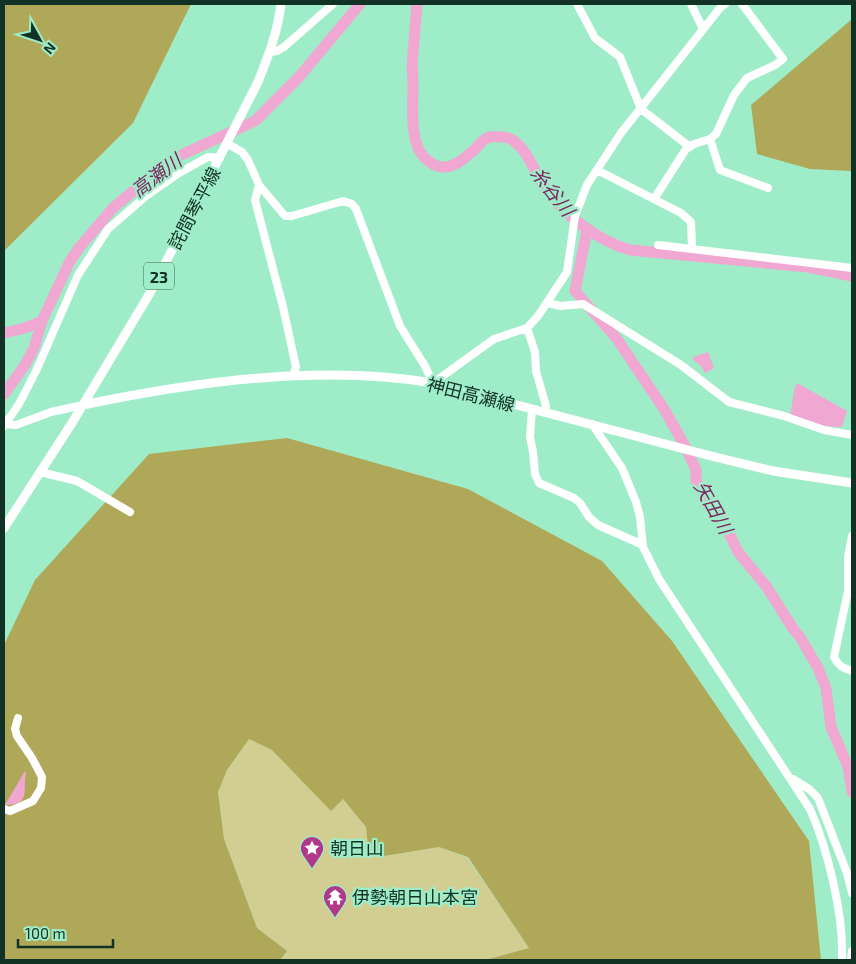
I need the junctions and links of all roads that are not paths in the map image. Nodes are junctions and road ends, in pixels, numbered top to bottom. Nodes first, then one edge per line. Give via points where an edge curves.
1 (281, 4) edge
2 (333, 4) edge
3 (577, 4) edge
4 (692, 4) edge
5 (725, 4) edge
6 (742, 4) edge
7 (703, 29) junction
8 (270, 52) junction
9 (641, 109) junction
10 (710, 139) junction
11 (228, 144) junction
12 (690, 147) junction
13 (220, 158) junction
14 (597, 170) junction
15 (260, 184) junction
16 (768, 188) dead end
17 (654, 199) junction
18 (658, 245) dead end
19 (692, 248) junction
20 (852, 268) edge
21 (548, 303) junction
22 (527, 328) junction
23 (293, 375) junction
24 (432, 383) junction
25 (83, 404) junction
26 (532, 409) junction
27 (545, 412) junction
28 (592, 424) junction
29 (5, 425) edge
30 (852, 435) edge
31 (40, 472) junction
32 (852, 483) edge
33 (130, 512) dead end
34 (4, 528) edge
35 (852, 536) edge
36 (643, 545) junction
37 (850, 591) edge
38 (852, 671) edge
39 (18, 718) dead end
40 (791, 778) junction
41 (4, 809) edge
42 (852, 893) edge
43 (852, 951) edge
44 (842, 960) edge
45 (851, 960) edge

1 - 8 main road, 詫間琴平線 / 23
2 - 8 street via 284,47
3 - 9 street via 595,38 620,57
4 - 7 street
5 - 7 street
6 - 10 street via 783,59 748,78 734,95 716,134
7 - 9 street
8 - 11 main road, 詫間琴平線 / 23
9 - 12 street
9 - 14 street
10 - 12 street
10 - 16 street via 720,170
11 - 13 main road, 詫間琴平線 / 23
11 - 15 street via 242,152
12 - 17 street
13 - 25 main road, 詫間琴平線 / 23 via 150,293
13 - 29 street via 208,157 179,172 108,229 78,275 44,355
14 - 17 street
14 - 21 street via 576,212 567,272
15 - 23 street via 255,200 283,307 296,367
15 - 24 street via 281,213 288,216 343,201 352,204 400,326
17 - 19 street via 691,222
18 - 19 street
19 - 20 street
21 - 22 street
21 - 30 street via 560,306 583,304 681,365 729,402
22 - 24 street via 494,340
22 - 27 street
23 - 24 main road, 神田高瀬線 via 410,379
23 - 25 main road, 神田高瀬線 via 156,390
24 - 26 main road, 神田高瀬線
25 - 29 street via 16,425
25 - 31 main road, 詫間琴平線 / 23
26 - 27 main road, 神田高瀬線
26 - 36 street via 530,437 539,483 574,498 598,525
27 - 28 main road, 神田高瀬線
28 - 32 main road, 神田高瀬線 via 711,456
28 - 36 street via 622,468 636,502
31 - 33 street via 77,481
31 - 34 main road, 詫間琴平線 / 23
35 - 37 street via 848,557
36 - 40 street via 658,579
37 - 38 street via 834,657 836,662
39 - 41 street via 17,736 42,777 41,788 33,801 10,811
40 - 42 street via 818,798
40 - 44 street via 820,832 831,873
43 - 45 street

